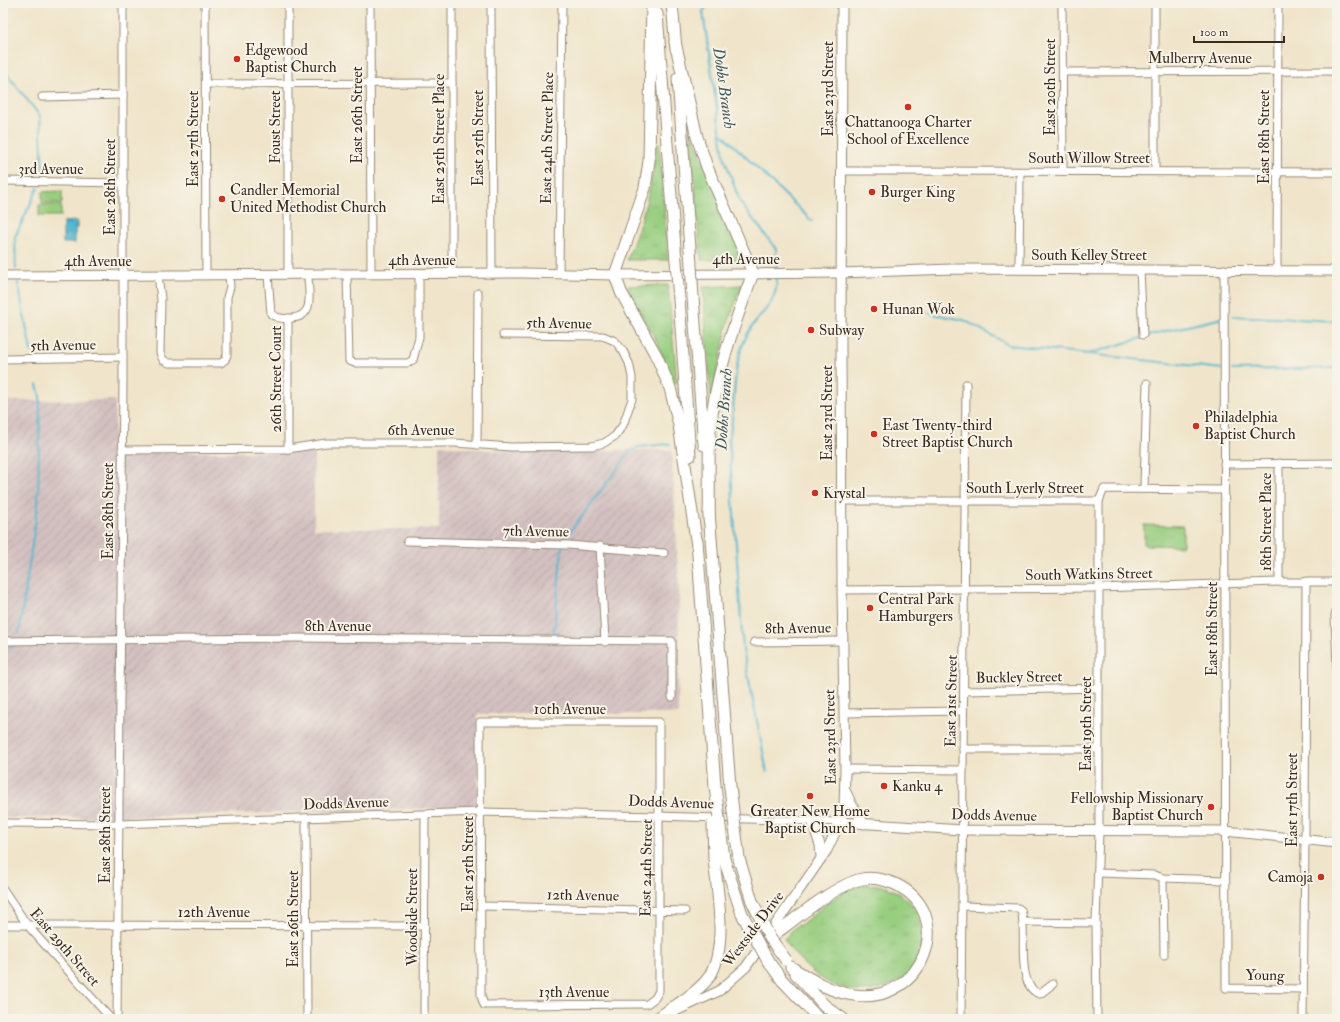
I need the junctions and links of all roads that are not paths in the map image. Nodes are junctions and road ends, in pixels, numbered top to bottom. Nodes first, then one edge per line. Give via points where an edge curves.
1 (123, 3) edge
2 (205, 3) edge
3 (288, 3) edge
4 (370, 3) edge
5 (452, 3) edge
6 (492, 3) edge
7 (562, 3) edge
8 (652, 3) edge
9 (657, 3) edge
10 (672, 3) edge
11 (842, 3) edge
12 (1062, 3) edge
13 (1155, 3) edge
14 (1278, 3) edge
15 (675, 42) junction
16 (1154, 71) junction
17 (1276, 71) junction
18 (1337, 71) edge
19 (1063, 72) junction
20 (370, 83) junction
21 (452, 83) junction
22 (206, 84) junction
23 (288, 84) junction
24 (123, 95) junction
25 (42, 97) dead end
26 (842, 171) junction
27 (1063, 171) junction
28 (1155, 171) junction
29 (1020, 172) junction
30 (1277, 172) junction
31 (1337, 172) edge
32 (3, 182) edge
33 (124, 183) junction
34 (1019, 269) junction
35 (1140, 269) junction
36 (1224, 270) junction
37 (1337, 271) edge
38 (1277, 272) junction
39 (558, 273) junction
40 (753, 273) junction
41 (841, 273) junction
42 (347, 274) junction
43 (371, 274) junction
44 (419, 274) junction
45 (452, 274) junction
46 (492, 274) junction
47 (123, 275) junction
48 (158, 275) junction
49 (206, 275) junction
50 (229, 275) junction
51 (268, 275) junction
52 (288, 275) junction
53 (308, 275) junction
54 (615, 275) junction
55 (3, 276) edge
56 (478, 293) dead end
57 (288, 318) junction
58 (503, 335) dead end
59 (1143, 335) dead end
60 (615, 341) joint
61 (123, 357) junction
62 (3, 359) edge
63 (1146, 383) dead end
64 (966, 384) dead end
65 (477, 445) junction
66 (288, 449) junction
67 (122, 450) junction
68 (1279, 463) junction
69 (1337, 463) edge
70 (1224, 464) junction
71 (1144, 488) junction
72 (1224, 490) junction
73 (841, 501) junction
74 (966, 501) junction
75 (1099, 501) junction
76 (710, 520) junction
77 (407, 541) dead end
78 (600, 546) junction
79 (697, 546) junction
80 (664, 553) dead end
81 (1306, 581) junction
82 (1279, 582) junction
83 (1337, 582) edge
84 (1225, 585) junction
85 (964, 588) junction
86 (1100, 588) junction
87 (842, 590) junction
88 (1337, 610) edge
89 (120, 640) junction
90 (3, 641) edge
91 (843, 641) junction
92 (605, 642) junction
93 (754, 642) dead end
94 (1337, 667) edge
95 (1099, 688) junction
96 (964, 691) junction
97 (672, 696) dead end
98 (963, 712) junction
99 (844, 713) junction
100 (480, 722) joint
101 (660, 722) joint
102 (963, 749) junction
103 (1098, 749) junction
104 (846, 769) junction
105 (963, 770) junction
106 (845, 790) junction
107 (481, 812) junction
108 (426, 815) junction
109 (659, 816) junction
110 (306, 818) junction
111 (812, 821) junction
112 (840, 822) junction
113 (3, 823) edge
114 (118, 824) junction
115 (864, 824) junction
116 (962, 830) junction
117 (1099, 831) junction
118 (1225, 831) junction
119 (1305, 840) junction
120 (1337, 843) edge
121 (719, 858) junction
122 (821, 858) junction
123 (1098, 873) junction
124 (1164, 878) junction
125 (1225, 880) junction
126 (3, 889) edge
127 (481, 906) junction
128 (962, 906) junction
129 (658, 910) junction
130 (685, 911) dead end
131 (1023, 922) junction
132 (1096, 924) junction
133 (3, 925) edge
134 (118, 925) junction
135 (306, 925) junction
136 (28, 926) junction
137 (425, 926) junction
138 (763, 943) junction
139 (1164, 955) dead end
140 (788, 964) junction
141 (1053, 984) dead end
142 (1226, 988) joint
143 (1303, 989) junction
144 (659, 991) joint
145 (484, 1005) joint
146 (111, 1019) edge
147 (117, 1019) edge
148 (307, 1019) edge
149 (424, 1019) edge
150 (657, 1019) edge
151 (819, 1019) edge
152 (842, 1019) edge
153 (961, 1019) edge
154 (1097, 1019) edge
155 (1302, 1019) edge

1 - 24 street, East 28th Street
2 - 22 street, East 27th Street
3 - 23 street, Foust Street
4 - 20 street, East 26th Street
5 - 21 street, East 25th Street Place
6 - 46 street, East 25th Street
7 - 39 street, East 24th Street Place
8 - 54 highway via 649,162 645,188
9 - 79 highway, bridge
10 - 15 highway
11 - 26 main road, East 23rd Street
12 - 19 street, East 20th Street
13 - 16 street
14 - 17 street, East 18th Street
15 - 40 highway via 697,137 707,167
15 - 76 highway, bridge
16 - 17 street, Mulberry Avenue
16 - 19 street, Mulberry Avenue
16 - 28 street
17 - 18 street, Mulberry Avenue
17 - 30 street, East 18th Street
19 - 27 street, East 20th Street
20 - 21 street
20 - 23 street
20 - 43 street, East 26th Street
21 - 45 street, East 25th Street Place
22 - 23 street
22 - 49 street, East 27th Street
23 - 52 street, Foust Street
24 - 25 street
24 - 33 street, East 28th Street
26 - 29 street, South Willow Street
26 - 41 main road, East 23rd Street
27 - 28 street, South Willow Street
27 - 29 street, South Willow Street
28 - 30 street, South Willow Street
29 - 34 street
30 - 31 street, South Willow Street
30 - 38 street, East 18th Street
32 - 33 street, 3rd Avenue
33 - 47 street, East 28th Street
34 - 35 main road, South Kelley Street
34 - 41 main road, South Kelley Street via 908,269
35 - 36 main road, South Kelley Street
35 - 59 street
36 - 38 main road, South Kelley Street
36 - 70 street, East 18th Street
37 - 38 main road, South Kelley Street
39 - 46 main road, 4th Avenue
39 - 54 main road, 4th Avenue
40 - 41 main road, 4th Avenue
40 - 54 main road, 4th Avenue
40 - 76 highway via 723,359 715,401 710,432
41 - 73 main road, East 23rd Street
42 - 43 main road, 4th Avenue
42 - 44 street via 349,360 363,363 413,360 419,337
42 - 53 main road, 4th Avenue
43 - 44 main road, 4th Avenue
44 - 45 main road, 4th Avenue
45 - 46 main road, 4th Avenue
47 - 48 main road, 4th Avenue
47 - 55 main road, 4th Avenue
47 - 61 street, East 28th Street
48 - 49 main road, 4th Avenue
48 - 50 street via 161,299 160,354 163,360 169,363 222,363 225,360
49 - 50 main road, 4th Avenue
50 - 51 main road, 4th Avenue
51 - 52 main road, 4th Avenue
51 - 57 street via 271,314 275,317
52 - 53 main road, 4th Avenue
53 - 57 street, 26th Street Court via 309,305 304,316
54 - 79 highway via 670,388 679,426
56 - 65 street
57 - 66 street, 26th Street Court
58 - 60 street, 5th Avenue via 604,336
60 - 65 street, 6th Avenue via 629,363 632,377 632,399 615,436 592,446 577,448
61 - 62 street, 5th Avenue
61 - 67 street, East 28th Street
63 - 71 street
64 - 74 street, East 21st Street
65 - 66 street, 6th Avenue via 326,443
66 - 67 street, 6th Avenue
67 - 89 street, East 28th Street
68 - 69 street
68 - 70 street
68 - 82 street, 18th Street Place
70 - 72 street, East 18th Street
71 - 72 street, South Lyerly Street
71 - 75 street, South Lyerly Street via 1104,489
72 - 84 street, East 18th Street
73 - 74 street, South Lyerly Street
73 - 87 main road, East 23rd Street
74 - 75 street, South Lyerly Street
74 - 85 street, East 21st Street
75 - 86 street, East 19th Street
76 - 140 highway, bridge via 730,787 739,859 752,901 770,938
77 - 78 street, 7th Avenue
78 - 80 street, 7th Avenue
78 - 92 street
79 - 121 highway, bridge
81 - 82 street, South Watkins Street
81 - 83 street, South Watkins Street
81 - 119 street, East 17th Street
82 - 84 street, South Watkins Street
84 - 86 street, South Watkins Street
84 - 118 street, East 18th Street
85 - 86 street, South Watkins Street
85 - 87 street, South Watkins Street
85 - 96 street, East 21st Street
86 - 95 street, East 19th Street
87 - 91 main road, East 23rd Street
88 - 94 street
89 - 90 street, 8th Avenue
89 - 92 street, 8th Avenue via 377,639
89 - 114 street, East 28th Street
91 - 93 street, 8th Avenue
91 - 99 main road, East 23rd Street
92 - 97 street, 8th Avenue via 672,641
95 - 96 street, Buckley Street
95 - 103 street, East 19th Street
96 - 98 street, East 21st Street
98 - 99 street
98 - 102 street, East 21st Street
99 - 104 main road, East 23rd Street
100 - 101 street, 10th Avenue
100 - 107 street, East 25th Street
101 - 109 street, East 24th Street
102 - 103 street
102 - 105 street, East 21st Street
103 - 117 street, East 19th Street
104 - 105 street
104 - 106 main road, East 23rd Street
105 - 116 street, East 21st Street
106 - 112 main road, East 23rd Street via 844,810
106 - 115 main road
107 - 108 street, Dodds Avenue
107 - 109 street, Dodds Avenue
107 - 127 street, East 25th Street
108 - 110 street, Dodds Avenue
108 - 137 street, Woodside Street
109 - 111 street, Dodds Avenue
109 - 129 street, East 24th Street
110 - 114 street, Dodds Avenue
110 - 135 street, East 26th Street
111 - 112 street, Dodds Avenue
111 - 122 main road via 820,845
112 - 115 main road, Dodds Avenue
112 - 122 main road, Westside Drive
113 - 114 street, Dodds Avenue
114 - 134 street, East 28th Street
115 - 116 main road, Dodds Avenue
116 - 117 main road, Dodds Avenue
116 - 128 street, East 21st Street
117 - 118 main road, Dodds Avenue
117 - 123 street, East 19th Street
118 - 119 main road, Dodds Avenue
118 - 125 street, East 18th Street
119 - 120 main road, Dodds Avenue
119 - 143 street, East 17th Street
121 - 150 highway via 720,951 717,962 705,983
121 - 151 highway, bridge via 742,914 768,961 782,980
122 - 138 main road, Westside Drive
123 - 124 street via 1154,875
123 - 132 street, East 19th Street
124 - 125 street
124 - 139 street
125 - 142 street, East 18th Street
126 - 136 street, East 29th Street
127 - 129 street, 12th Avenue
127 - 145 street, East 25th Street via 480,996
128 - 131 street via 1018,908
128 - 153 street, East 21st Street
129 - 130 street, 12th Avenue
129 - 144 street, East 24th Street
131 - 132 street
131 - 141 street via 1024,960 1028,984 1032,990 1040,994
132 - 154 street, East 19th Street
133 - 136 street, 12th Avenue
134 - 135 street, 12th Avenue
134 - 136 street, 12th Avenue
134 - 147 street, East 28th Street
135 - 137 street, 12th Avenue
135 - 148 street, East 26th Street
136 - 146 street, East 29th Street
137 - 149 street, Woodside Street
138 - 140 highway via 834,891 863,879 878,879 904,888 914,897 927,926 926,955 918,968 901,985 871,995 834,991
138 - 150 main road, Westside Drive via 746,967 719,991
140 - 152 highway via 824,1005
142 - 143 street, Young
143 - 155 street, East 17th Street
144 - 145 street, 13th Avenue via 647,1004

